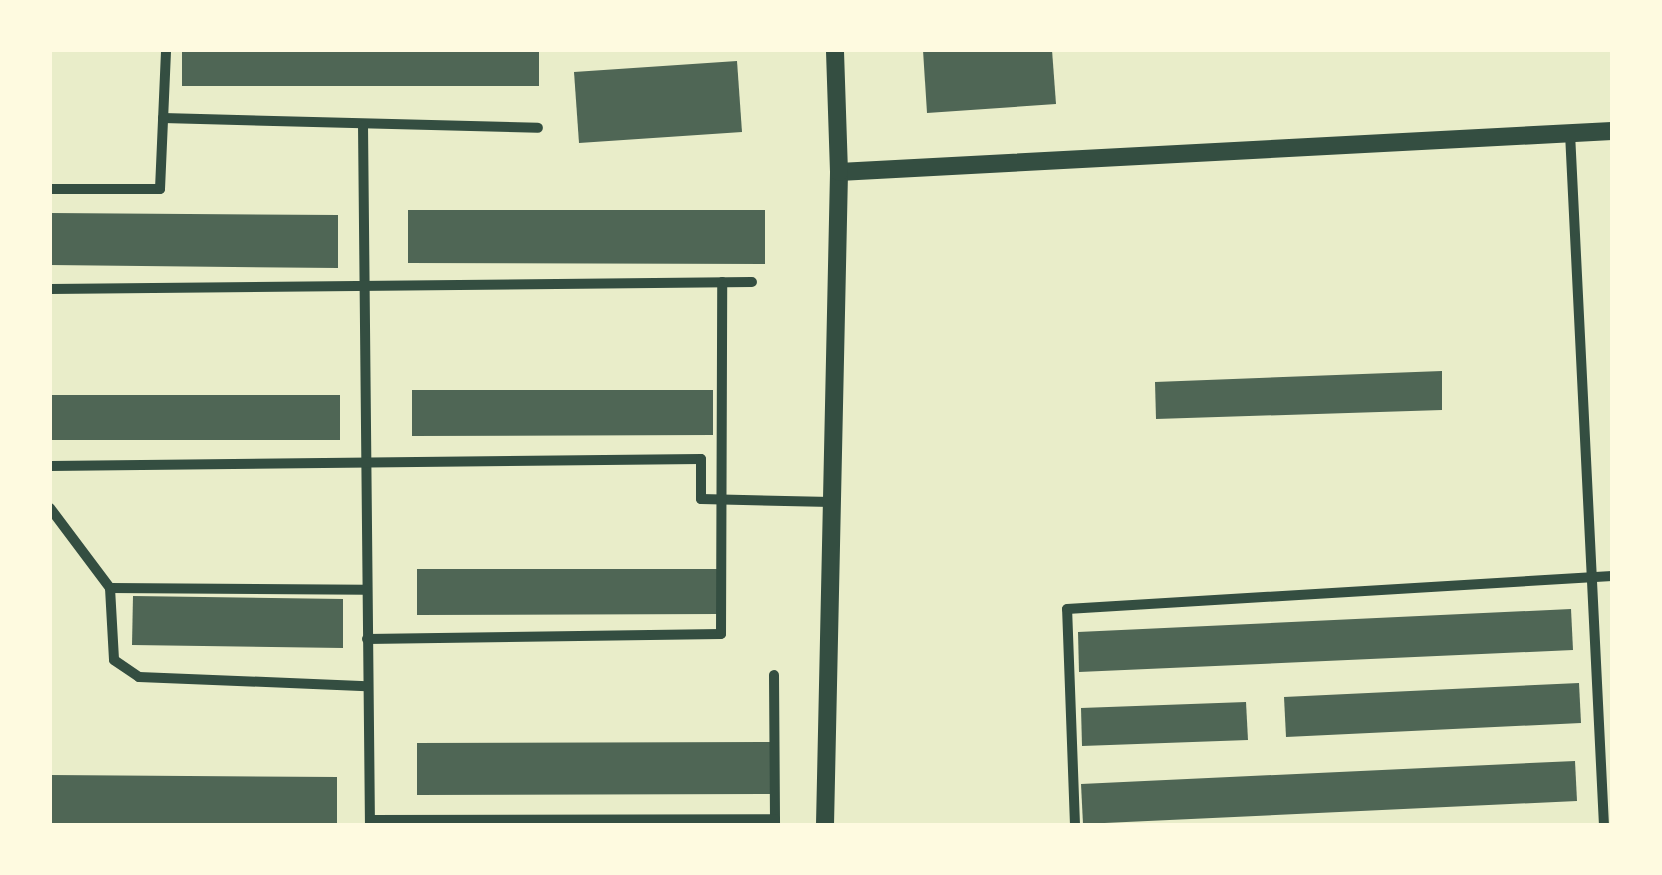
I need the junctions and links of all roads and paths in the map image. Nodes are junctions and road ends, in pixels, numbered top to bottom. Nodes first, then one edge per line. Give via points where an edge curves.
1 (166, 50) edge
2 (835, 50) edge
3 (163, 118) junction
4 (363, 124) junction
5 (538, 128) dead end
6 (1612, 131) edge
7 (1570, 133) junction
8 (839, 172) junction
9 (50, 189) edge
10 (722, 282) junction
11 (752, 282) dead end
12 (364, 286) junction
13 (50, 288) edge
14 (365, 460) junction
15 (50, 466) edge
16 (725, 499) junction
17 (831, 502) junction
18 (50, 508) edge
19 (1612, 576) edge
20 (1592, 577) junction
21 (110, 588) junction
22 (366, 590) junction
23 (366, 639) junction
24 (774, 675) dead end
25 (368, 686) junction
26 (775, 822) edge
27 (370, 823) edge
28 (826, 825) edge
29 (1074, 825) edge
30 (1604, 825) edge

1 - 3 street
2 - 8 street
3 - 4 street
3 - 9 street via 160,189
4 - 5 street
4 - 12 street
6 - 7 street
7 - 8 street
7 - 20 street
8 - 17 street
10 - 11 street
10 - 12 street
10 - 16 street
12 - 13 street
12 - 14 street
14 - 15 street
14 - 16 street via 701,459 701,499
14 - 22 street
16 - 17 street
16 - 23 street via 721,634
17 - 28 street
18 - 21 street
19 - 20 street
20 - 29 street via 1068,609
20 - 30 street
21 - 22 street
21 - 25 street via 114,660 139,677
22 - 23 street
23 - 25 street
24 - 26 street
25 - 27 street
26 - 27 street

